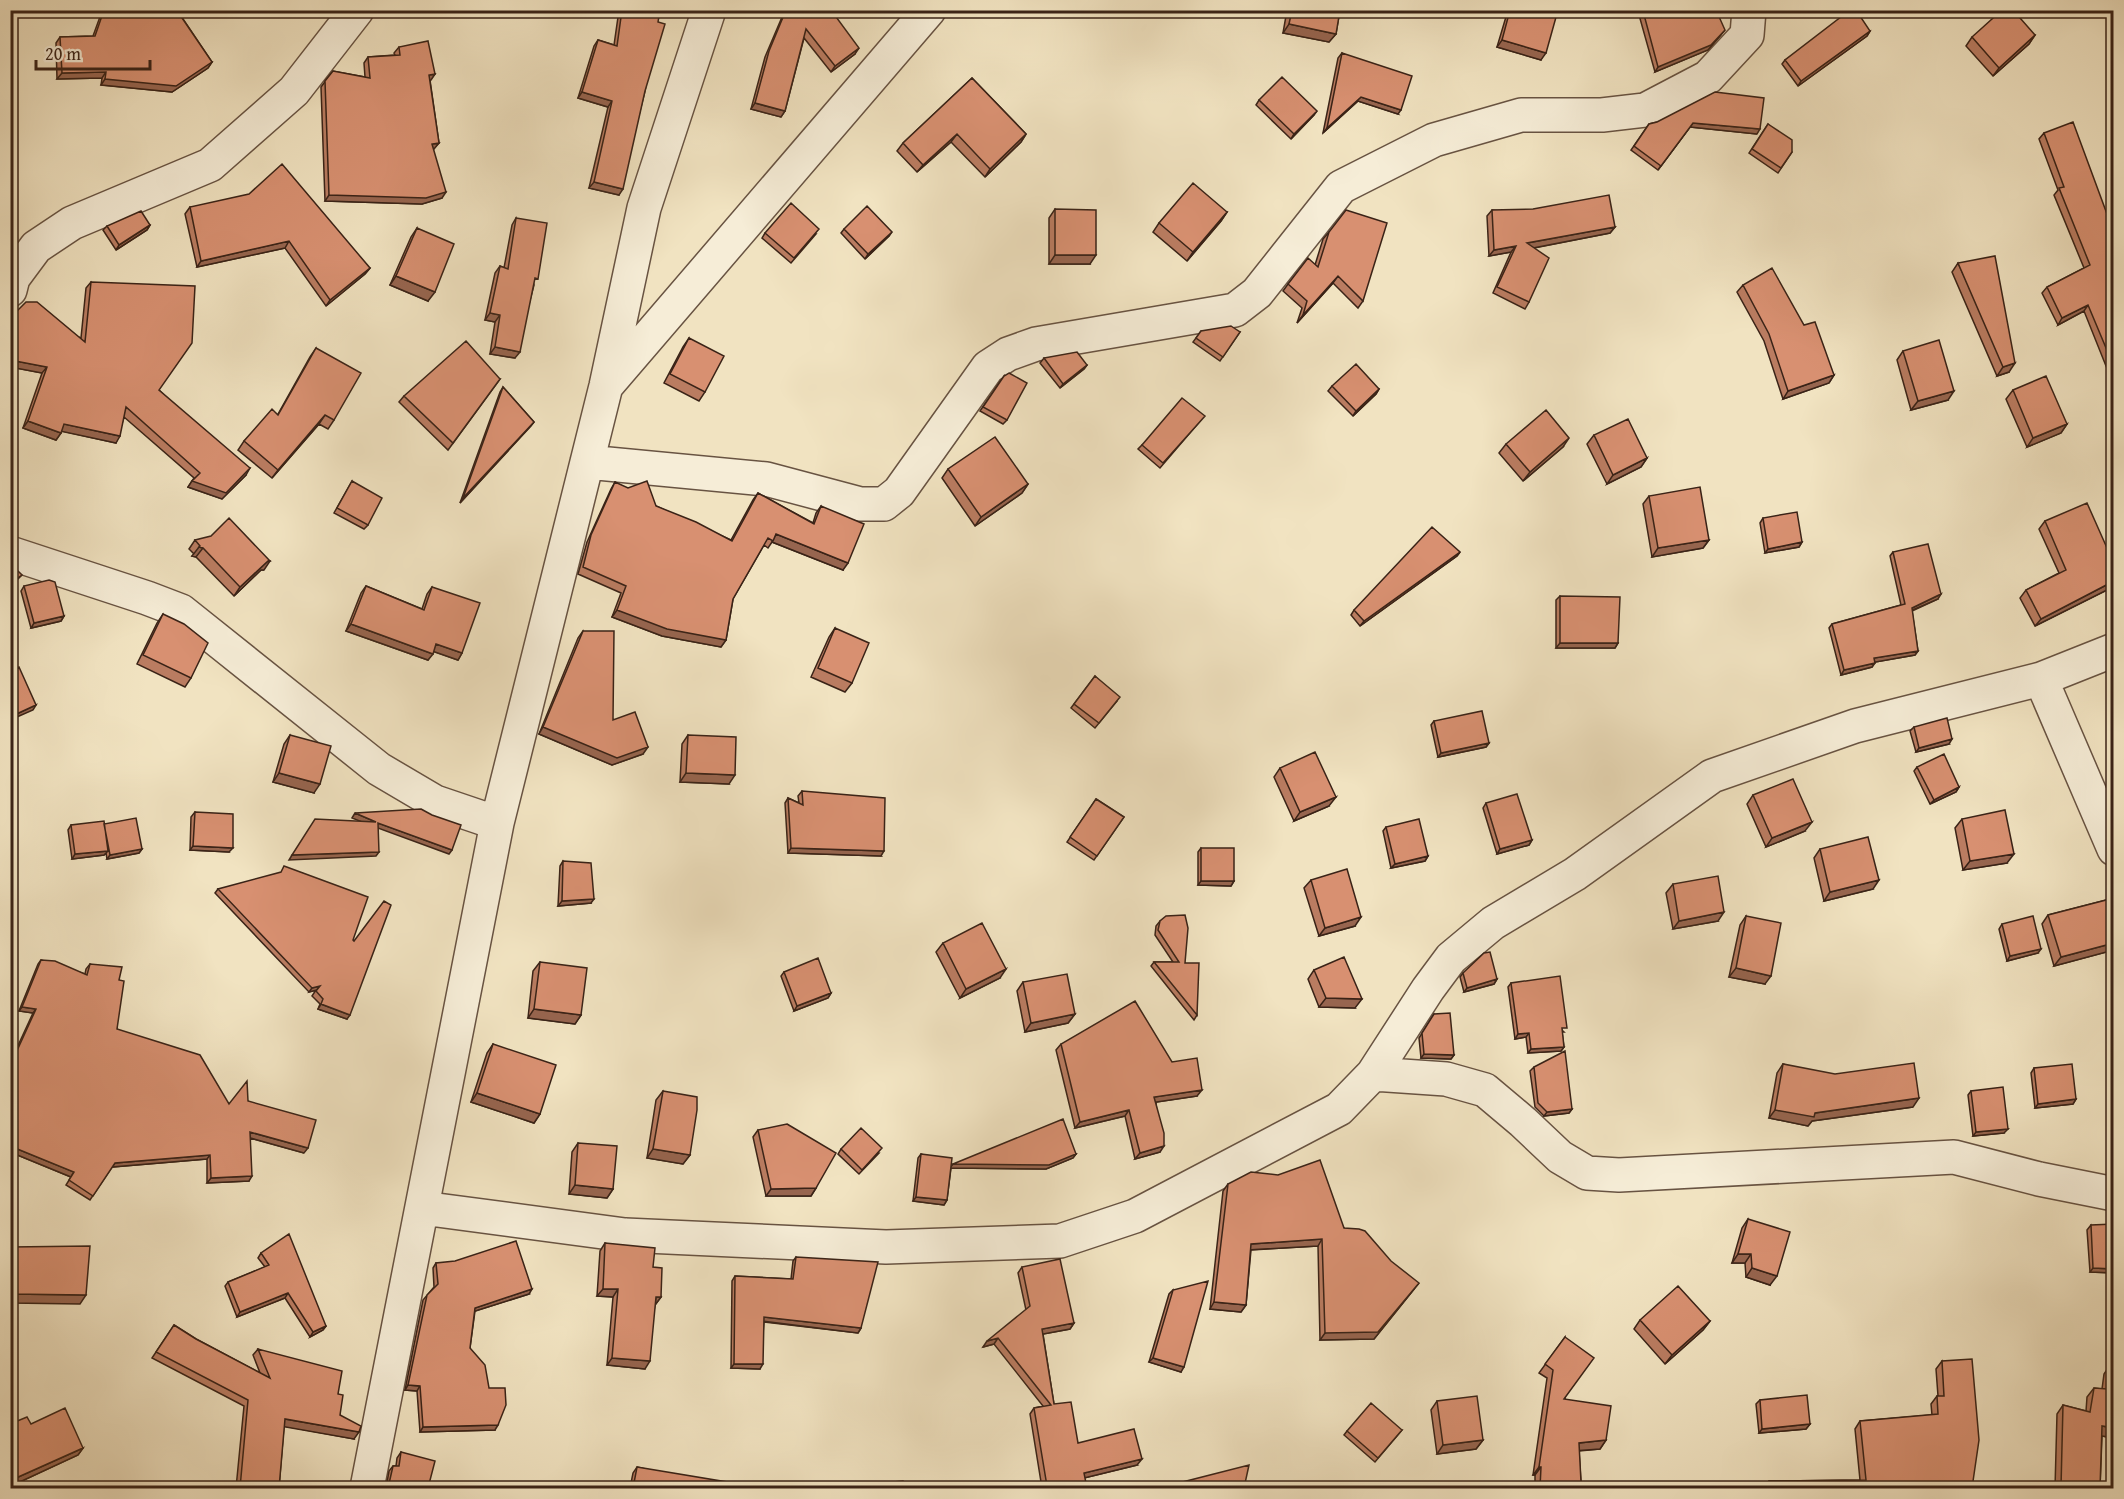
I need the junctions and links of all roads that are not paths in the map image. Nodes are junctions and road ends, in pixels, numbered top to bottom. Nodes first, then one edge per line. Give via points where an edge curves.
1 (357, 10) edge
2 (709, 10) edge
3 (928, 10) edge
4 (1749, 10) edge
5 (10, 290) edge
6 (606, 386) junction
7 (587, 462) junction
8 (10, 553) edge
9 (2114, 650) edge
10 (2041, 679) junction
11 (496, 823) junction
12 (2114, 849) edge
13 (1373, 1074) junction
14 (2114, 1194) edge
15 (422, 1208) junction
16 (367, 1488) edge

1 - 5 street via 294,91 210,165 72,224 36,247 13,278
2 - 6 street via 644,208
3 - 6 street
4 - 7 street via 1747,36 1708,77 1645,110 1602,115 1521,115 1434,140 1341,187 1257,293 1235,310 1036,344 1008,354 988,367 900,492 884,504 860,504 766,479
6 - 7 street
7 - 11 street
8 - 11 street via 181,611 379,769 435,802
9 - 10 street
10 - 12 street
10 - 13 street via 1855,726 1712,776 1575,874 1493,922 1451,958
11 - 15 street
13 - 14 street via 1446,1079 1485,1090 1560,1157 1587,1173 1619,1176 1954,1158
13 - 15 street via 1339,1109 1135,1216 1060,1241 886,1247 625,1235
15 - 16 street

